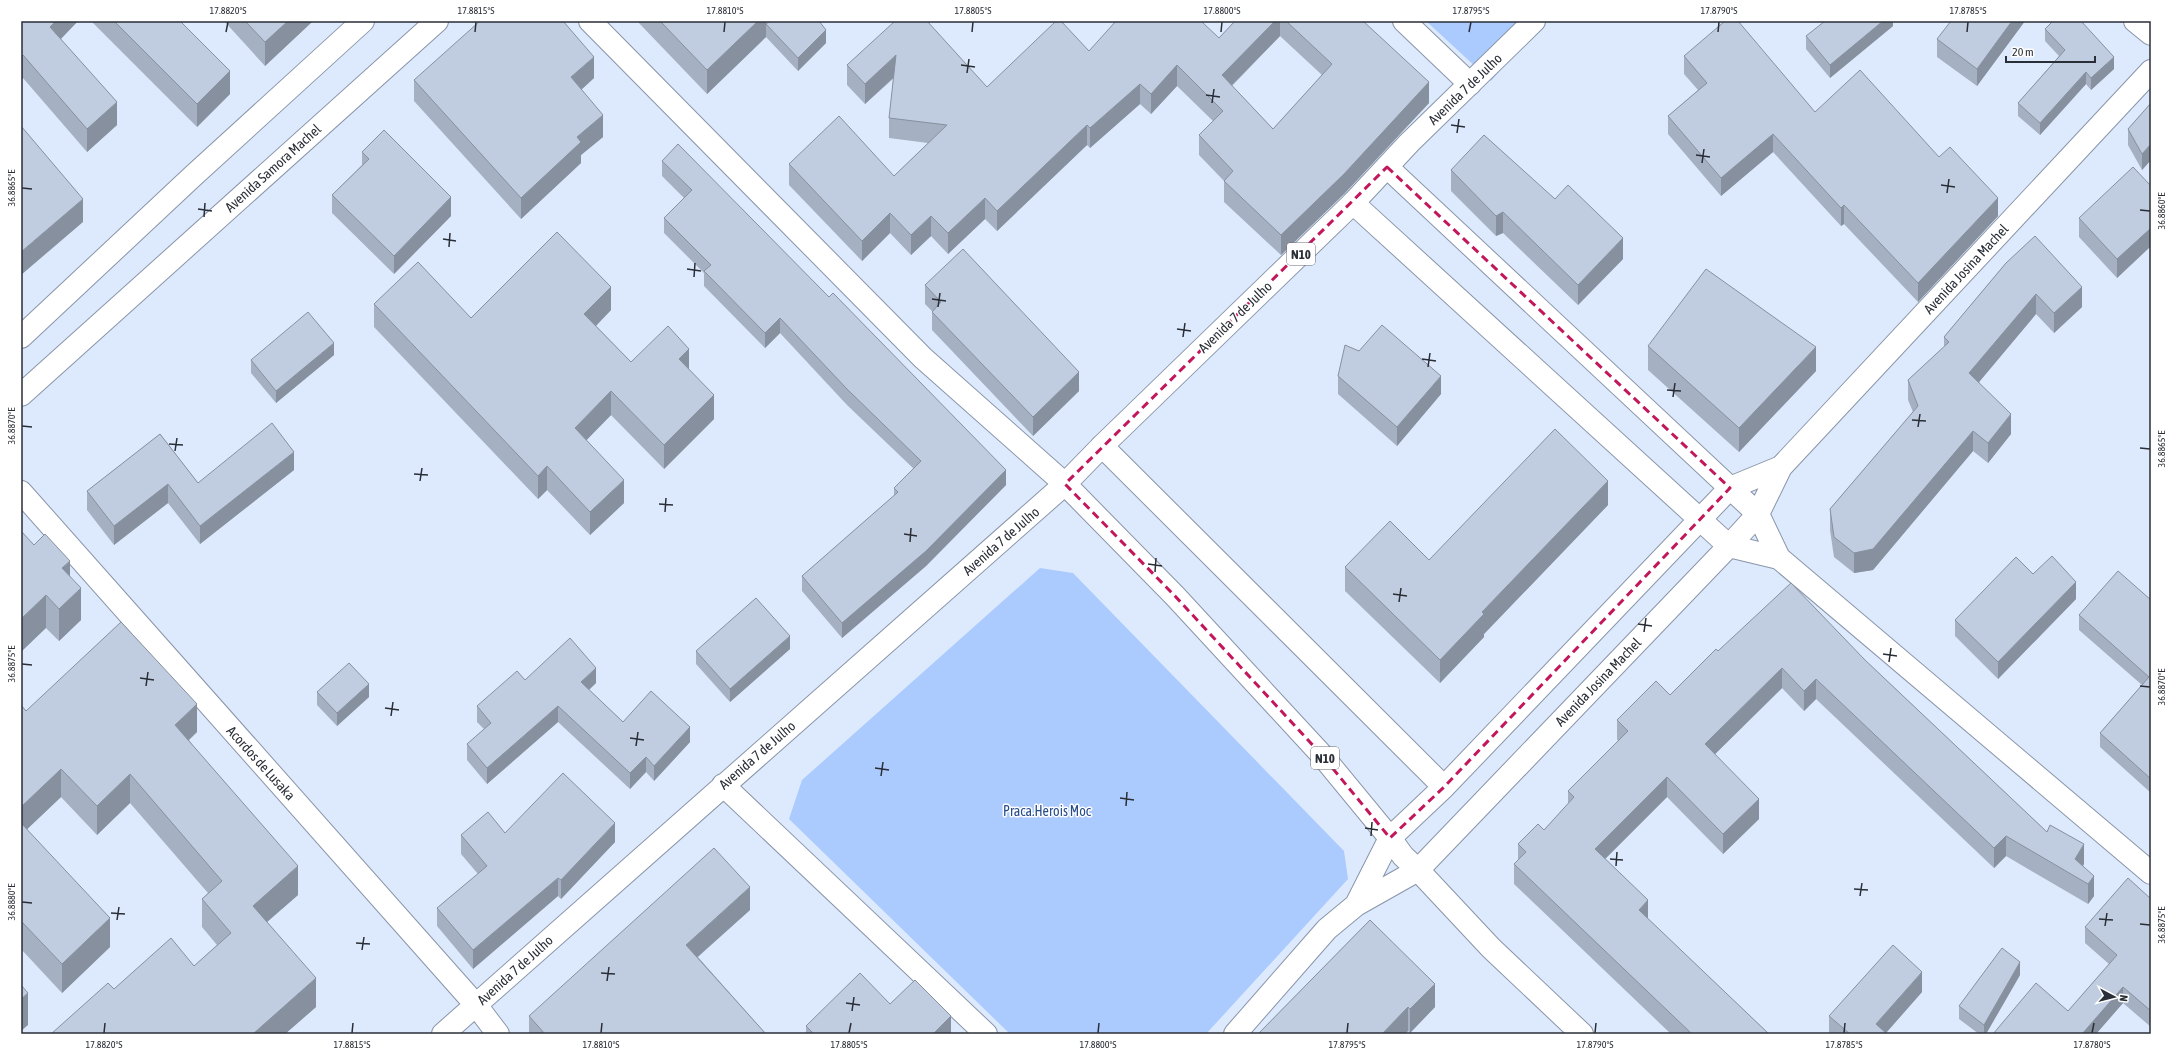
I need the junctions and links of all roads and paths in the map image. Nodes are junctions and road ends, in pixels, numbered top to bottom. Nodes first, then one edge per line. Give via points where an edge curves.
1 (363, 21) edge
2 (437, 21) edge
3 (590, 21) edge
4 (1404, 21) edge
5 (1534, 21) edge
6 (2135, 21) edge
7 (2151, 34) edge
8 (2151, 71) edge
9 (1470, 84) junction
10 (1387, 167) junction
11 (1354, 203) junction
12 (21, 337) edge
13 (21, 395) edge
14 (1102, 446) junction
15 (1781, 467) junction
16 (1065, 484) junction
17 (1730, 488) junction
18 (21, 492) edge
19 (1758, 514) junction
20 (1700, 519) junction
21 (1729, 546) junction
22 (1779, 558) junction
23 (723, 785) junction
24 (1444, 787) junction
25 (1390, 838) junction
26 (1418, 870) junction
27 (2151, 873) edge
28 (1356, 905) junction
29 (476, 1005) junction
30 (443, 1034) edge
31 (498, 1034) edge
32 (986, 1034) edge
33 (1234, 1034) edge
34 (1582, 1034) edge

1 - 12 street
2 - 13 street, Avenida Samora Machel
3 - 16 street via 923,358
4 - 9 street
5 - 9 street, Avenida 7 de Julho / N10
6 - 7 street
8 - 15 street, Avenida Josina Machel
9 - 10 street, Avenida 7 de Julho / N10
10 - 11 street, Avenida 7 de Julho / N10
10 - 17 street
11 - 14 street, Avenida 7 de Julho / N10
11 - 20 street
14 - 16 street, Avenida 7 de Julho / N10
14 - 24 street
15 - 17 street, Avenida Josina Machel
15 - 19 street, Avenida Josina Machel
16 - 23 street, Avenida 7 de Julho
16 - 25 street, N10 via 1175,596 1320,753
17 - 19 street
17 - 20 street, Avenida Josina Machel
18 - 29 street, Acordos de Lusaka
19 - 21 street, Avenida Josina Machel
19 - 22 street
20 - 21 street
20 - 24 street, Avenida Josina Machel
21 - 22 street
21 - 26 street, Avenida Josina Machel
22 - 27 street
23 - 29 street, Avenida 7 de Julho
23 - 32 street
24 - 25 street, Avenida Josina Machel
25 - 26 street, N10 via 1402,856
25 - 28 street, Avenida Josina Machel
26 - 28 street, Avenida Josina Machel
26 - 34 street, N10 via 1491,948
28 - 33 street via 1327,929
29 - 30 street, Avenida 7 de Julho
29 - 31 street, Acordos de Lusaka

